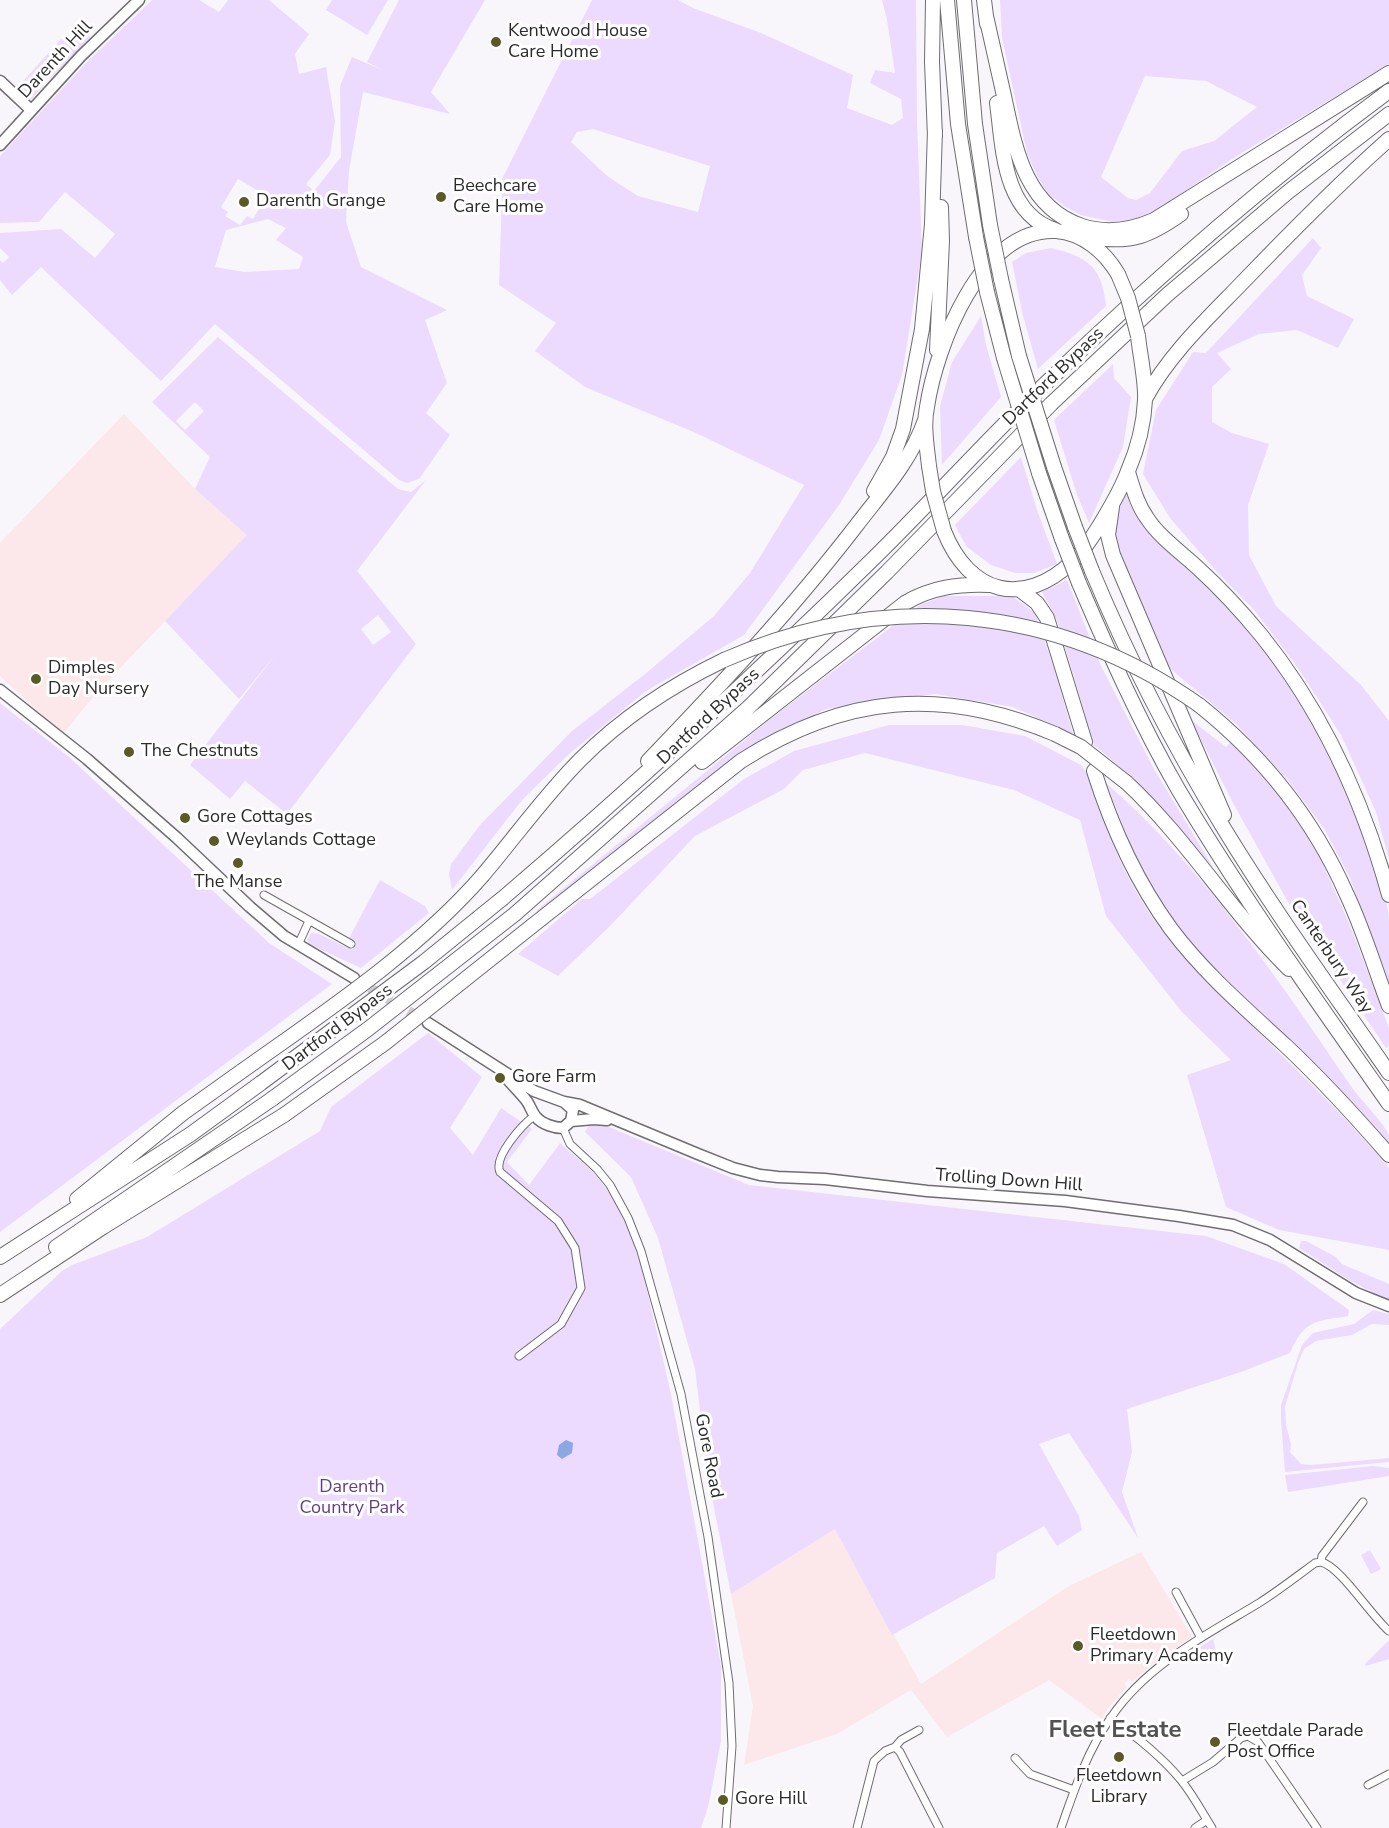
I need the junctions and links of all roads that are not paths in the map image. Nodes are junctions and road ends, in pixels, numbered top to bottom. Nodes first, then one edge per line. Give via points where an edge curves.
1 (139, 0) edge
2 (933, 0) edge
3 (947, 0) edge
4 (964, 0) edge
5 (984, 0) edge
6 (986, 16) junction
7 (1389, 73) edge
8 (0, 81) edge
9 (1389, 91) edge
10 (31, 110) junction
11 (1389, 114) edge
12 (935, 130) junction
13 (1389, 139) edge
14 (0, 145) edge
15 (1268, 150) junction
16 (1059, 231) junction
17 (1076, 236) junction
18 (936, 367) junction
19 (1146, 399) junction
20 (925, 420) junction
21 (1128, 472) junction
22 (1113, 502) junction
23 (989, 585) junction
24 (1020, 590) junction
25 (782, 618) junction
26 (0, 690) edge
27 (1085, 742) dead end
28 (1094, 771) dead end
29 (585, 828) junction
30 (596, 844) junction
31 (1244, 861) junction
32 (1389, 894) edge
33 (264, 895) dead end
34 (309, 921) junction
35 (351, 944) dead end
36 (298, 945) junction
37 (354, 978) tunnel mouth
38 (1310, 989) junction
39 (1389, 1006) edge
40 (428, 1023) tunnel mouth
41 (500, 1070) junction
42 (1389, 1073) edge
43 (541, 1095) junction
44 (564, 1102) junction
45 (1389, 1104) edge
46 (533, 1112) junction
47 (616, 1121) junction
48 (567, 1125) junction
49 (1389, 1155) edge
50 (47, 1226) junction
51 (0, 1257) edge
52 (0, 1284) edge
53 (0, 1295) edge
54 (1389, 1306) edge
55 (519, 1356) dead end
56 (1363, 1502) dead end
57 (1321, 1562) junction
58 (1176, 1592) dead end
59 (1389, 1631) edge
60 (1201, 1638) junction
61 (1110, 1718) junction
62 (919, 1730) dead end
63 (895, 1747) junction
64 (1015, 1758) dead end
65 (1389, 1774) edge
66 (1182, 1782) junction
67 (1368, 1785) dead end
68 (1074, 1790) junction
69 (1207, 1820) junction
70 (724, 1828) edge
71 (857, 1828) edge
72 (939, 1828) edge
73 (1061, 1828) edge
74 (1195, 1828) edge
75 (1212, 1828) edge
76 (1317, 1828) edge

1 - 10 main road, Darenth Hill
2 - 12 highway
3 - 38 highway, bridge via 958,124 987,292 1062,539 1122,679 1178,788
4 - 31 highway, bridge via 975,124 990,225 1019,356 1054,467 1092,571 1125,646 1159,715
5 - 6 highway
6 - 15 highway via 1021,163 1040,198 1069,221 1105,231 1143,225
6 - 16 highway via 1013,191 1032,218
7 - 15 highway
8 - 10 main road
9 - 29 highway, Dartford Bypass via 1276,178 1154,282 1037,392 748,681
10 - 14 main road, Darenth Hill
11 - 30 highway, Dartford Bypass via 1217,251 1110,347 747,708
12 - 18 highway via 942,241
12 - 25 highway via 926,298 900,438 874,491
13 - 19 highway via 1212,314 1162,370
15 - 17 highway via 1156,231 1116,240
16 - 17 highway
16 - 18 highway via 1028,236 989,263 966,298
17 - 19 highway, bridge via 1101,252 1118,274 1138,336
18 - 20 highway
19 - 21 highway
20 - 23 highway, bridge via 933,491 944,531 959,560
20 - 25 highway via 911,454
21 - 22 highway
21 - 32 highway via 1147,519 1240,611 1274,651 1309,703 1356,795
22 - 24 highway via 1074,561 1049,578
22 - 31 highway via 1108,530 1113,555
23 - 24 highway
23 - 30 highway via 939,588 905,603
24 - 27 highway via 1037,603 1047,618
25 - 29 highway
26 - 36 main road via 87,759 250,907
28 - 49 highway via 1126,854 1144,890 1172,930 1214,979 1311,1070
29 - 50 highway, Dartford Bypass, bridge via 424,962 261,1083 191,1134
30 - 52 highway, Dartford Bypass, bridge via 515,914 368,1029
31 - 42 highway, Canterbury Way
33 - 34 street
34 - 35 street
34 - 36 street
36 - 37 main road
38 - 45 highway, Canterbury Way
38 - 53 highway, bridge via 1269,949 1127,783 1081,747 1008,716 953,705 888,705 856,710 812,723 741,761 385,1043 284,1115
39 - 50 highway, bridge via 1348,897 1315,832 1267,769 1199,705 1156,677 1087,644 1044,631 977,619 897,616 843,622 773,640 724,660 659,697 599,742 554,788 444,917 183,1113
40 - 41 main road, Trolling Down Hill
41 - 43 main road, Trolling Down Hill
41 - 46 main road
43 - 44 main road, Trolling Down Hill
43 - 46 main road via 533,1103
44 - 47 main road, Trolling Down Hill
44 - 48 main road via 573,1110
46 - 48 main road via 551,1126
46 - 55 street via 499,1160 498,1169 558,1221 575,1248 581,1288 561,1324
47 - 48 main road, Trolling Down Hill via 594,1119
47 - 54 main road, Trolling Down Hill via 733,1168 778,1178 1065,1201 1233,1225 1270,1240 1356,1293
48 - 70 street, Gore Road via 570,1144 608,1182 628,1218 681,1394 708,1537 729,1683 732,1746
50 - 51 highway, Dartford Bypass
56 - 57 street
57 - 59 street via 1334,1567
57 - 60 street
58 - 60 street
60 - 61 street via 1147,1677
61 - 66 street via 1136,1736
61 - 68 street
62 - 63 street
63 - 71 street via 873,1762
63 - 72 street
64 - 68 street via 1030,1774
65 - 67 street
66 - 69 street
66 - 76 street via 1248,1736 1258,1742
68 - 73 street
69 - 74 street
69 - 75 street

